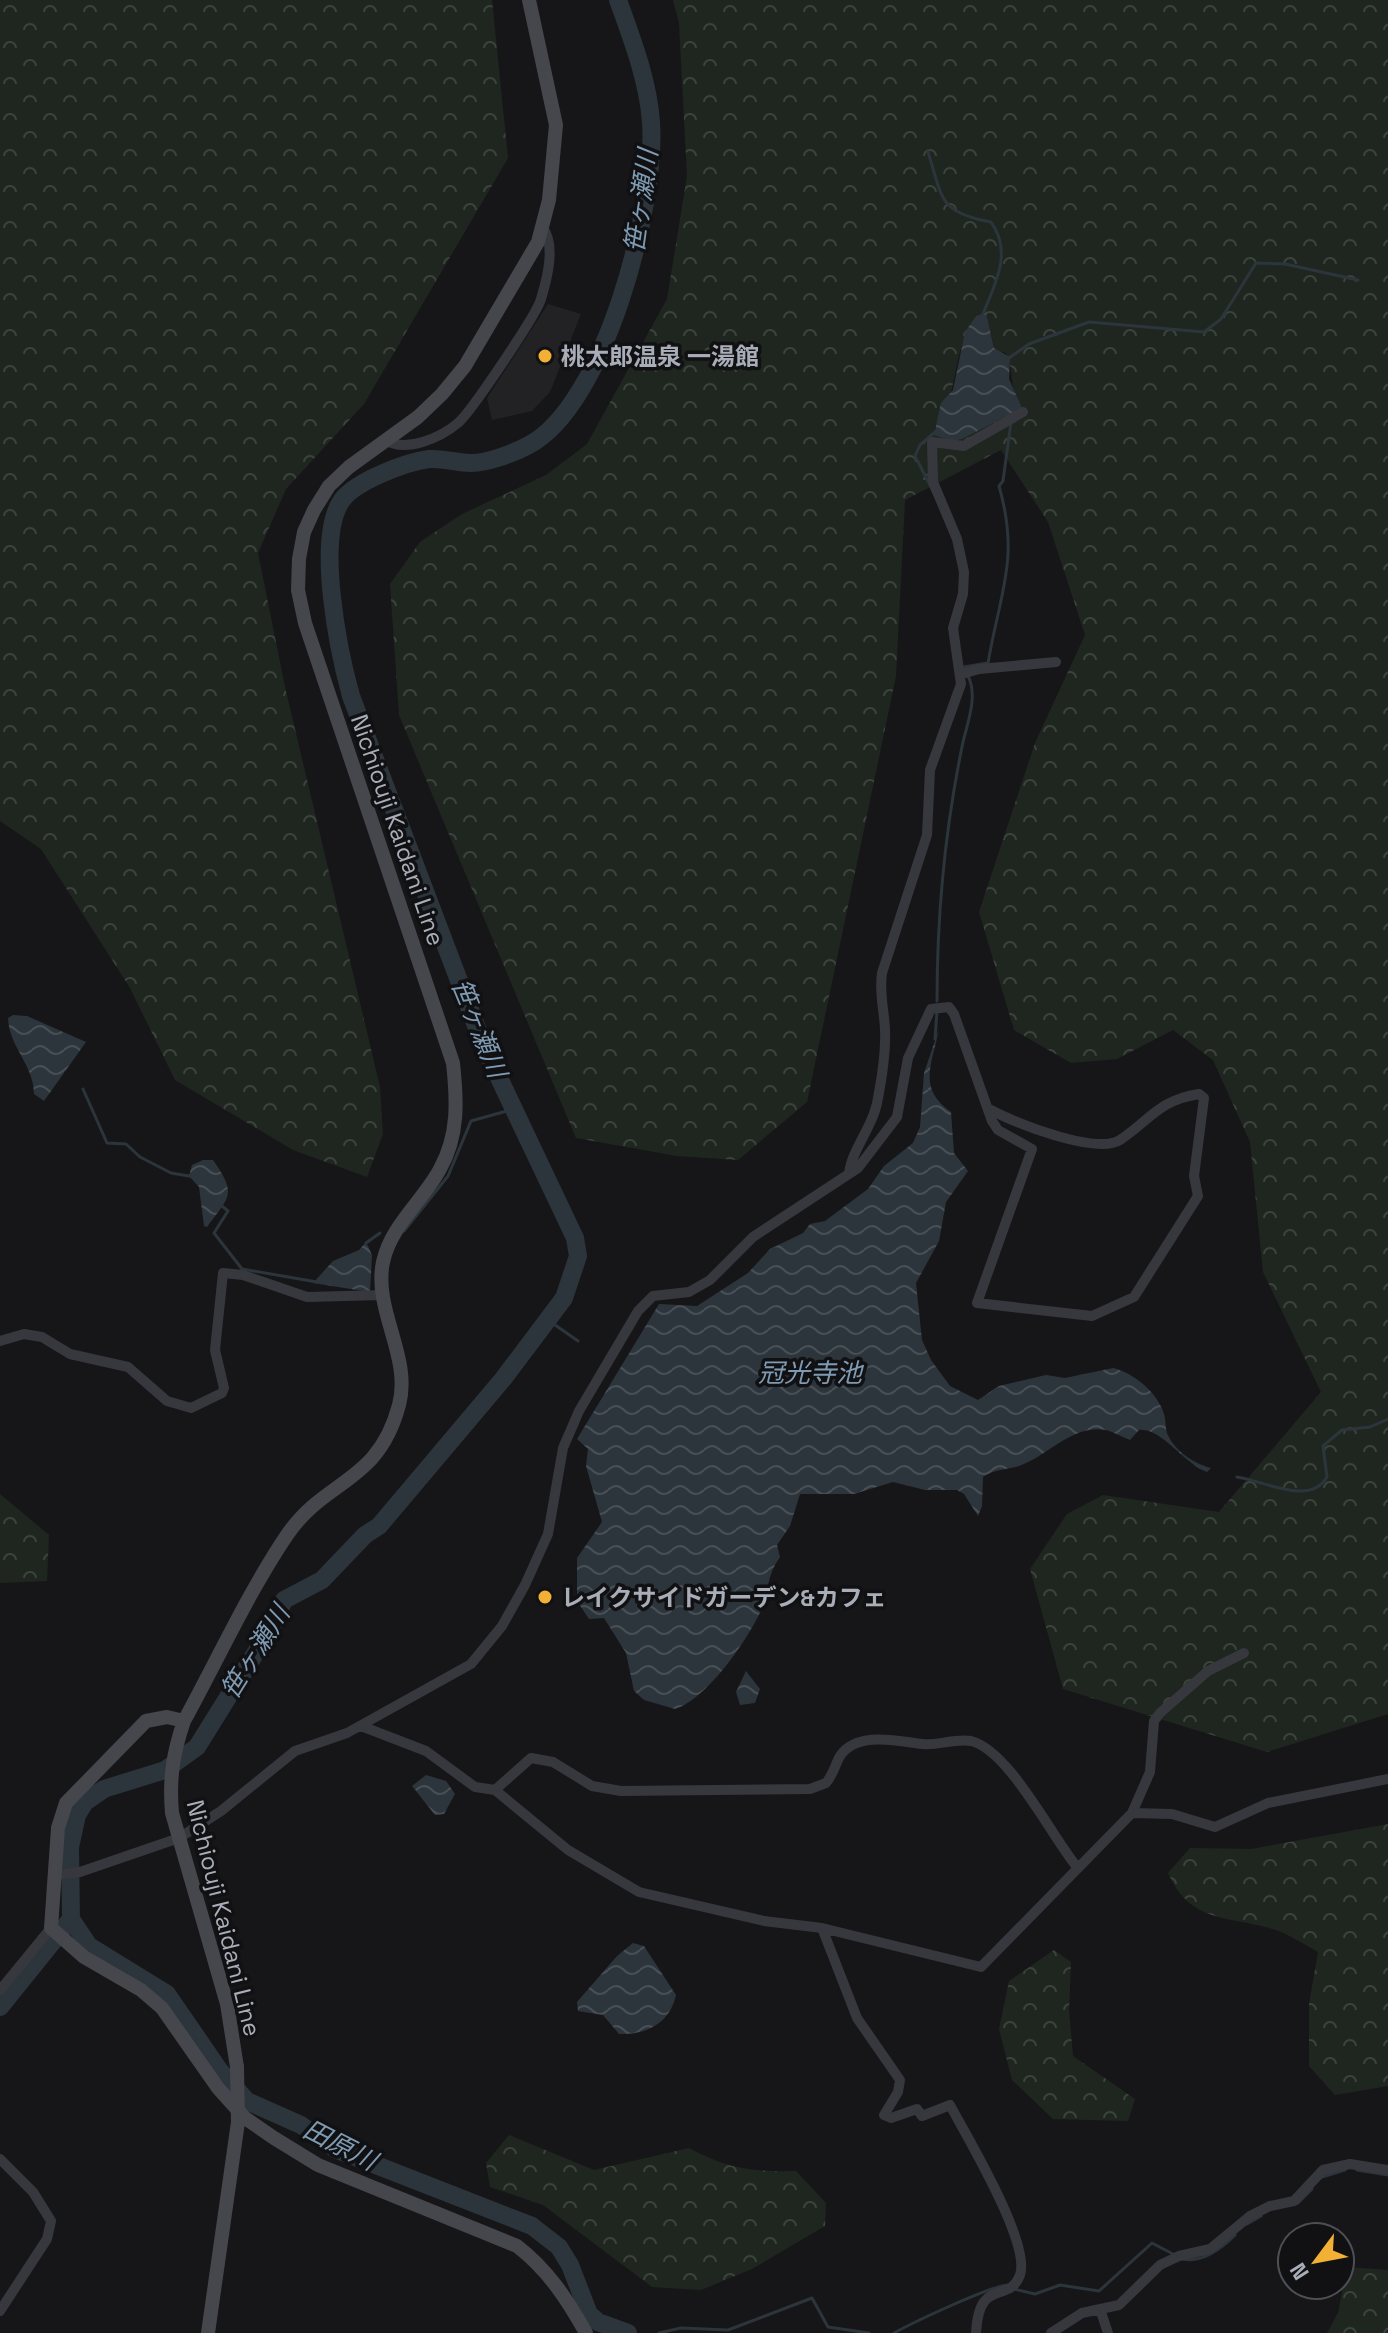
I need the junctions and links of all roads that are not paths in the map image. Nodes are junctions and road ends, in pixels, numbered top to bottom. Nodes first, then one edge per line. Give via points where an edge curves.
1 (529, 0) edge
2 (543, 228) junction
3 (1023, 412) dead end
4 (385, 440) junction
5 (1056, 662) dead end
6 (962, 668) junction
7 (991, 1110) junction
8 (849, 1174) junction
9 (383, 1295) junction
10 (0, 1341) edge
11 (1244, 1653) dead end
12 (184, 1721) junction
13 (361, 1726) junction
14 (1388, 1779) edge
15 (495, 1790) junction
16 (1132, 1813) junction
17 (179, 1838) junction
18 (1077, 1867) junction
19 (59, 1875) junction
20 (822, 1928) junction
21 (57, 1933) junction
22 (0, 1990) edge
23 (0, 2159) edge
24 (1388, 2170) edge
25 (1100, 2309) junction
26 (0, 2311) edge
27 (1056, 2331) edge
28 (208, 2333) edge
29 (586, 2333) edge
30 (976, 2333) edge
31 (1108, 2333) edge

1 - 2 main road, Nichiouji Kaidani Line via 556,125
2 - 4 main road, Nichiouji Kaidani Line via 532,257 465,366 442,394
2 - 4 street via 551,246 541,302 468,413 441,434 405,447
3 - 6 street via 964,446 932,442 933,482 957,539 964,572 953,628
4 - 9 main road, Nichiouji Kaidani Line via 329,486 314,510 304,532 298,590 453,1063 456,1125 440,1170 393,1236 383,1263
5 - 6 street
6 - 8 street via 930,770 927,835 882,973 885,1038 878,1099 870,1131
7 - 7 street via 1019,1125 1103,1145 1118,1141 1168,1102 1199,1094 1204,1098 1194,1176 1198,1196 1134,1297 1092,1316 977,1303 1032,1155 1027,1144 998,1130
7 - 8 street via 954,1014 949,1007 931,1009 908,1058 897,1117
8 - 13 street via 742,1246 710,1280 689,1292 646,1300 579,1411 563,1448 548,1534 502,1626 471,1664
9 - 10 street via 307,1297 223,1273 215,1350 224,1388 191,1408 167,1401 128,1367 70,1354 42,1337 24,1334
9 - 12 main road, Nichiouji Kaidani Line via 402,1383 392,1428 370,1464 314,1506 288,1535
11 - 16 street via 1208,1671 1154,1721 1150,1772
12 - 17 main road, Nichiouji Kaidani Line via 170,1783
12 - 19 main road via 146,1721 82,1783 61,1815
13 - 15 street via 426,1751 475,1787
13 - 17 street via 295,1751
14 - 16 street via 1268,1803 1215,1827 1172,1814
15 - 18 street via 531,1758 553,1762 592,1786 621,1791 810,1789 826,1783 854,1744 970,1741 989,1750 1019,1782
15 - 20 street via 568,1850 639,1892 764,1921
16 - 18 street
17 - 19 street
17 - 28 main road, Nichiouji Kaidani Line, bridge via 227,2004 237,2067 238,2122
18 - 20 street via 981,1967
19 - 21 main road
20 - 30 street via 857,2018 900,2080 884,2115 891,2118 917,2109 922,2116 950,2105 1013,2230 1021,2273 979,2304
21 - 22 street
21 - 29 main road via 162,2008 245,2118 318,2165 517,2246 560,2289
23 - 26 street via 33,2192 51,2221 47,2239
24 - 25 street via 1350,2164 1323,2170 1294,2201 1250,2216 1210,2249 1177,2256 1150,2271 1119,2305
25 - 27 street via 1082,2313
25 - 31 street

